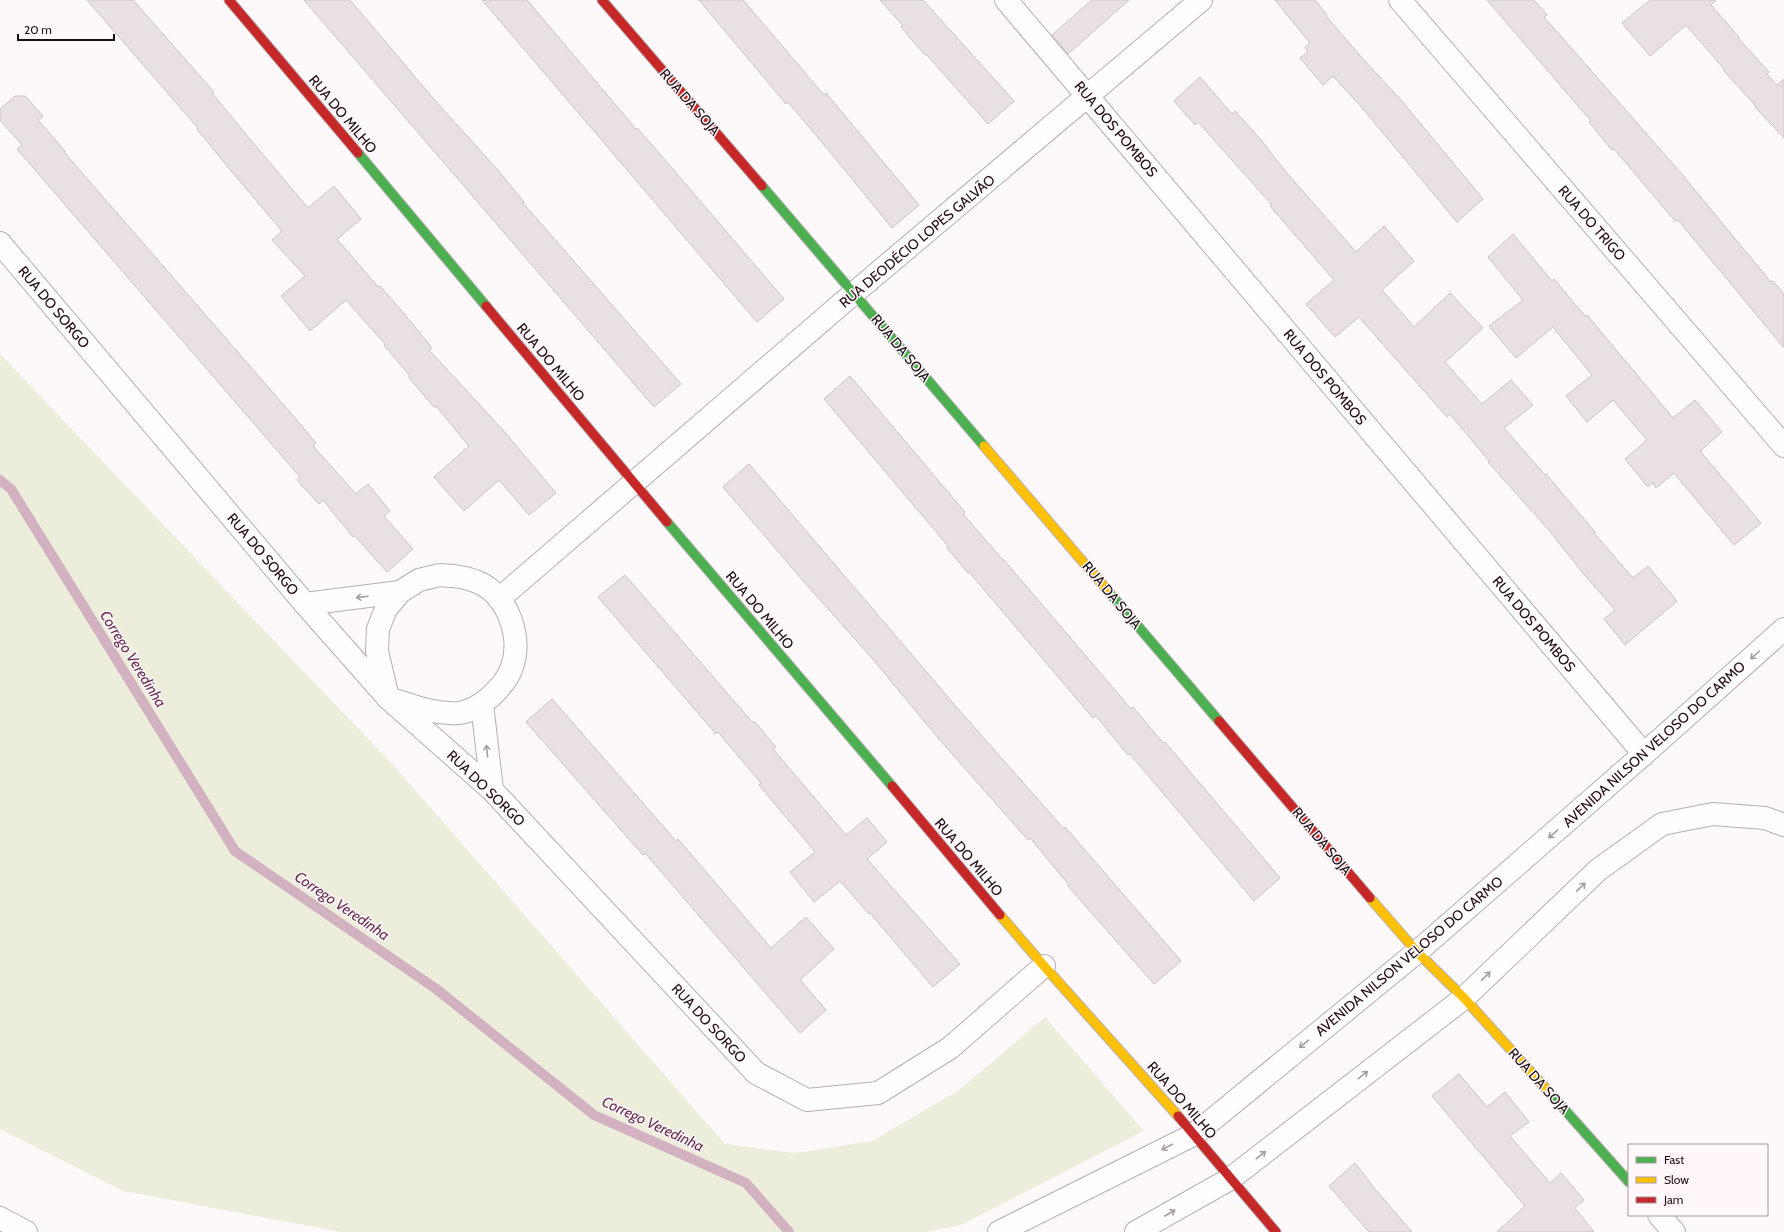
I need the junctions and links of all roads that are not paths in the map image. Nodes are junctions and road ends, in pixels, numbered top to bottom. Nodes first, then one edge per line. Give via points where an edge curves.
1 (229, 0) edge
2 (602, 0) edge
3 (1006, 0) edge
4 (1200, 0) edge
5 (1400, 0) edge
6 (1088, 96) junction
7 (0, 243) edge
8 (854, 293) junction
9 (1784, 446) edge
10 (634, 482) junction
11 (400, 592) junction
12 (499, 599) junction
13 (305, 604) junction
14 (1784, 628) edge
15 (388, 698) junction
16 (482, 704) junction
17 (1644, 754) junction
18 (492, 790) junction
19 (1784, 825) edge
20 (1417, 952) junction
21 (1044, 966) junction
22 (1464, 998) junction
23 (1195, 1134) junction
24 (1230, 1179) junction
25 (1628, 1181) edge
26 (1660, 1216) edge
27 (0, 1218) edge
28 (26, 1232) edge
29 (999, 1232) edge
30 (1136, 1232) edge
31 (1276, 1232) edge
32 (1674, 1232) edge

1 - 10 street, RUA DO MILHO
2 - 8 street, RUA DA SOJA
3 - 6 street, RUA DOS POMBOS
4 - 6 street, RUA DEODÉCIO LOPES GALVÃO
5 - 9 street, RUA DO TRIGO
6 - 8 street, RUA DEODÉCIO LOPES GALVÃO
6 - 17 street, RUA DOS POMBOS
7 - 13 street, RUA DO SORGO
8 - 10 street, RUA DEODÉCIO LOPES GALVÃO
8 - 20 street, RUA DA SOJA
10 - 12 street, RUA DEODÉCIO LOPES GALVÃO
10 - 21 street, RUA DO MILHO
11 - 12 street via 419,580 440,574 462,576 483,585
11 -> 13 street
11 - 15 street via 386,609 378,629 378,651
12 - 16 street via 512,620 516,644 512,667 500,688
13 - 15 street, RUA DO SORGO
14 -> 17 street, AVENIDA NILSON VELOSO DO CARMO
15 - 16 street via 436,713 460,712
15 - 18 street, RUA DO SORGO
18 -> 16 street
17 -> 20 street, AVENIDA NILSON VELOSO DO CARMO
18 - 21 street, RUA DO SORGO via 756,1073 807,1100 878,1092 950,1048
22 -> 19 street via 1598,870 1662,824 1713,814 1765,818
20 - 22 street, RUA DA SOJA
20 -> 23 street, AVENIDA NILSON VELOSO DO CARMO
21 - 23 street, RUA DO MILHO
24 -> 22 street
22 - 25 street, RUA DA SOJA
23 - 24 street, RUA DO MILHO
23 -> 29 street, AVENIDA NILSON VELOSO DO CARMO
30 -> 24 street
24 - 31 street, RUA DO MILHO
26 - 32 street
27 - 28 street

